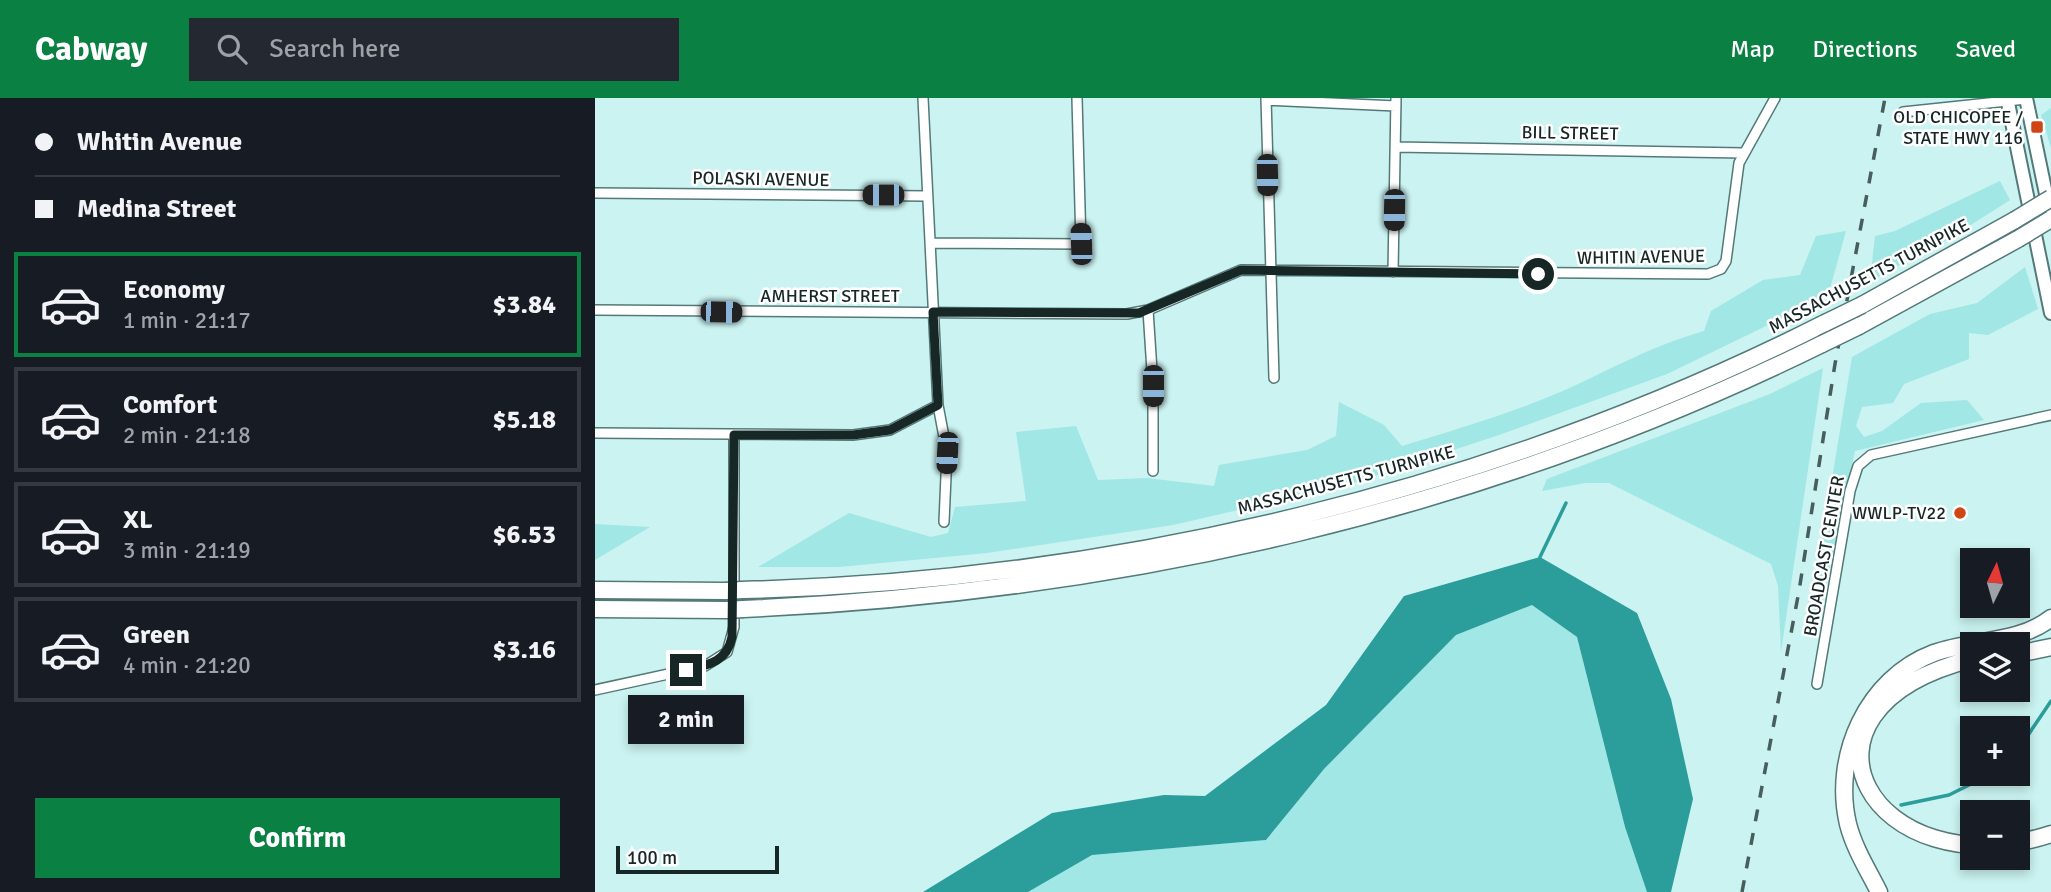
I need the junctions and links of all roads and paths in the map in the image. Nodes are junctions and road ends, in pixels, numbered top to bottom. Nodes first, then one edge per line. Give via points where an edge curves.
1 (922, 98) edge
2 (1077, 98) edge
3 (1775, 98) edge
4 (2026, 98) edge
5 (1266, 99) edge
6 (2007, 100) edge
7 (1396, 102) edge
8 (1903, 112) dead end
9 (1396, 147) junction
10 (1743, 153) junction
11 (595, 193) edge
12 (927, 196) junction
13 (2051, 198) edge
14 (2051, 218) edge
15 (930, 243) junction
16 (1269, 269) junction
17 (1393, 272) junction
18 (595, 310) edge
19 (1148, 310) junction
20 (933, 312) junction
21 (2051, 313) edge
22 (1274, 378) dead end
23 (938, 405) junction
24 (2051, 415) edge
25 (595, 433) edge
26 (734, 435) junction
27 (1153, 471) dead end
28 (944, 522) dead end
29 (595, 590) edge
30 (595, 609) edge
31 (2051, 618) edge
32 (2051, 646) edge
33 (2030, 651) edge
34 (2030, 655) edge
35 (2051, 656) edge
36 (1960, 664) edge
37 (1817, 684) dead end
38 (595, 690) edge
39 (1865, 819) dead end
40 (2051, 834) edge
41 (2030, 852) edge
42 (1879, 892) edge

1 - 12 street
2 - 15 street via 1081,244
3 - 10 street
4 - 6 street
4 - 14 main road
5 - 7 street
5 - 16 street
6 - 8 street
6 - 21 main road
7 - 9 street
9 - 10 street, BILL STREET
9 - 17 street
10 - 17 street, WHITIN AVENUE via 1729,250 1722,268 1703,274
11 - 12 street, POLASKI AVENUE
12 - 15 street
13 - 29 highway, MASSACHUSETTS TURNPIKE, bridge via 1862,305 1740,364 1604,420 1445,474 1312,512 1158,546 1020,568 734,591
14 - 30 highway, bridge via 1859,326 1694,403 1570,452 1338,524 1213,554 1005,589 727,610
15 - 20 street
16 - 17 street, WHITIN AVENUE
16 - 19 street, WHITIN AVENUE via 1241,270
16 - 22 street
18 - 20 street, AMHERST STREET
19 - 20 street, AMHERST STREET via 1127,314
19 - 27 street
20 - 23 street
23 - 26 street via 890,430 865,434
23 - 28 street via 947,453
24 - 37 street, BROADCAST CENTER via 1861,462 1850,491
25 - 26 street
26 - 38 street via 734,627 727,652 705,666
31 - 42 highway via 2015,636 1925,657 1894,677 1870,705 1852,740 1844,794 1851,836
32 - 33 highway
34 - 35 highway
36 - 39 highway via 1920,679 1898,696 1879,720 1862,766 1860,794
40 - 41 highway

